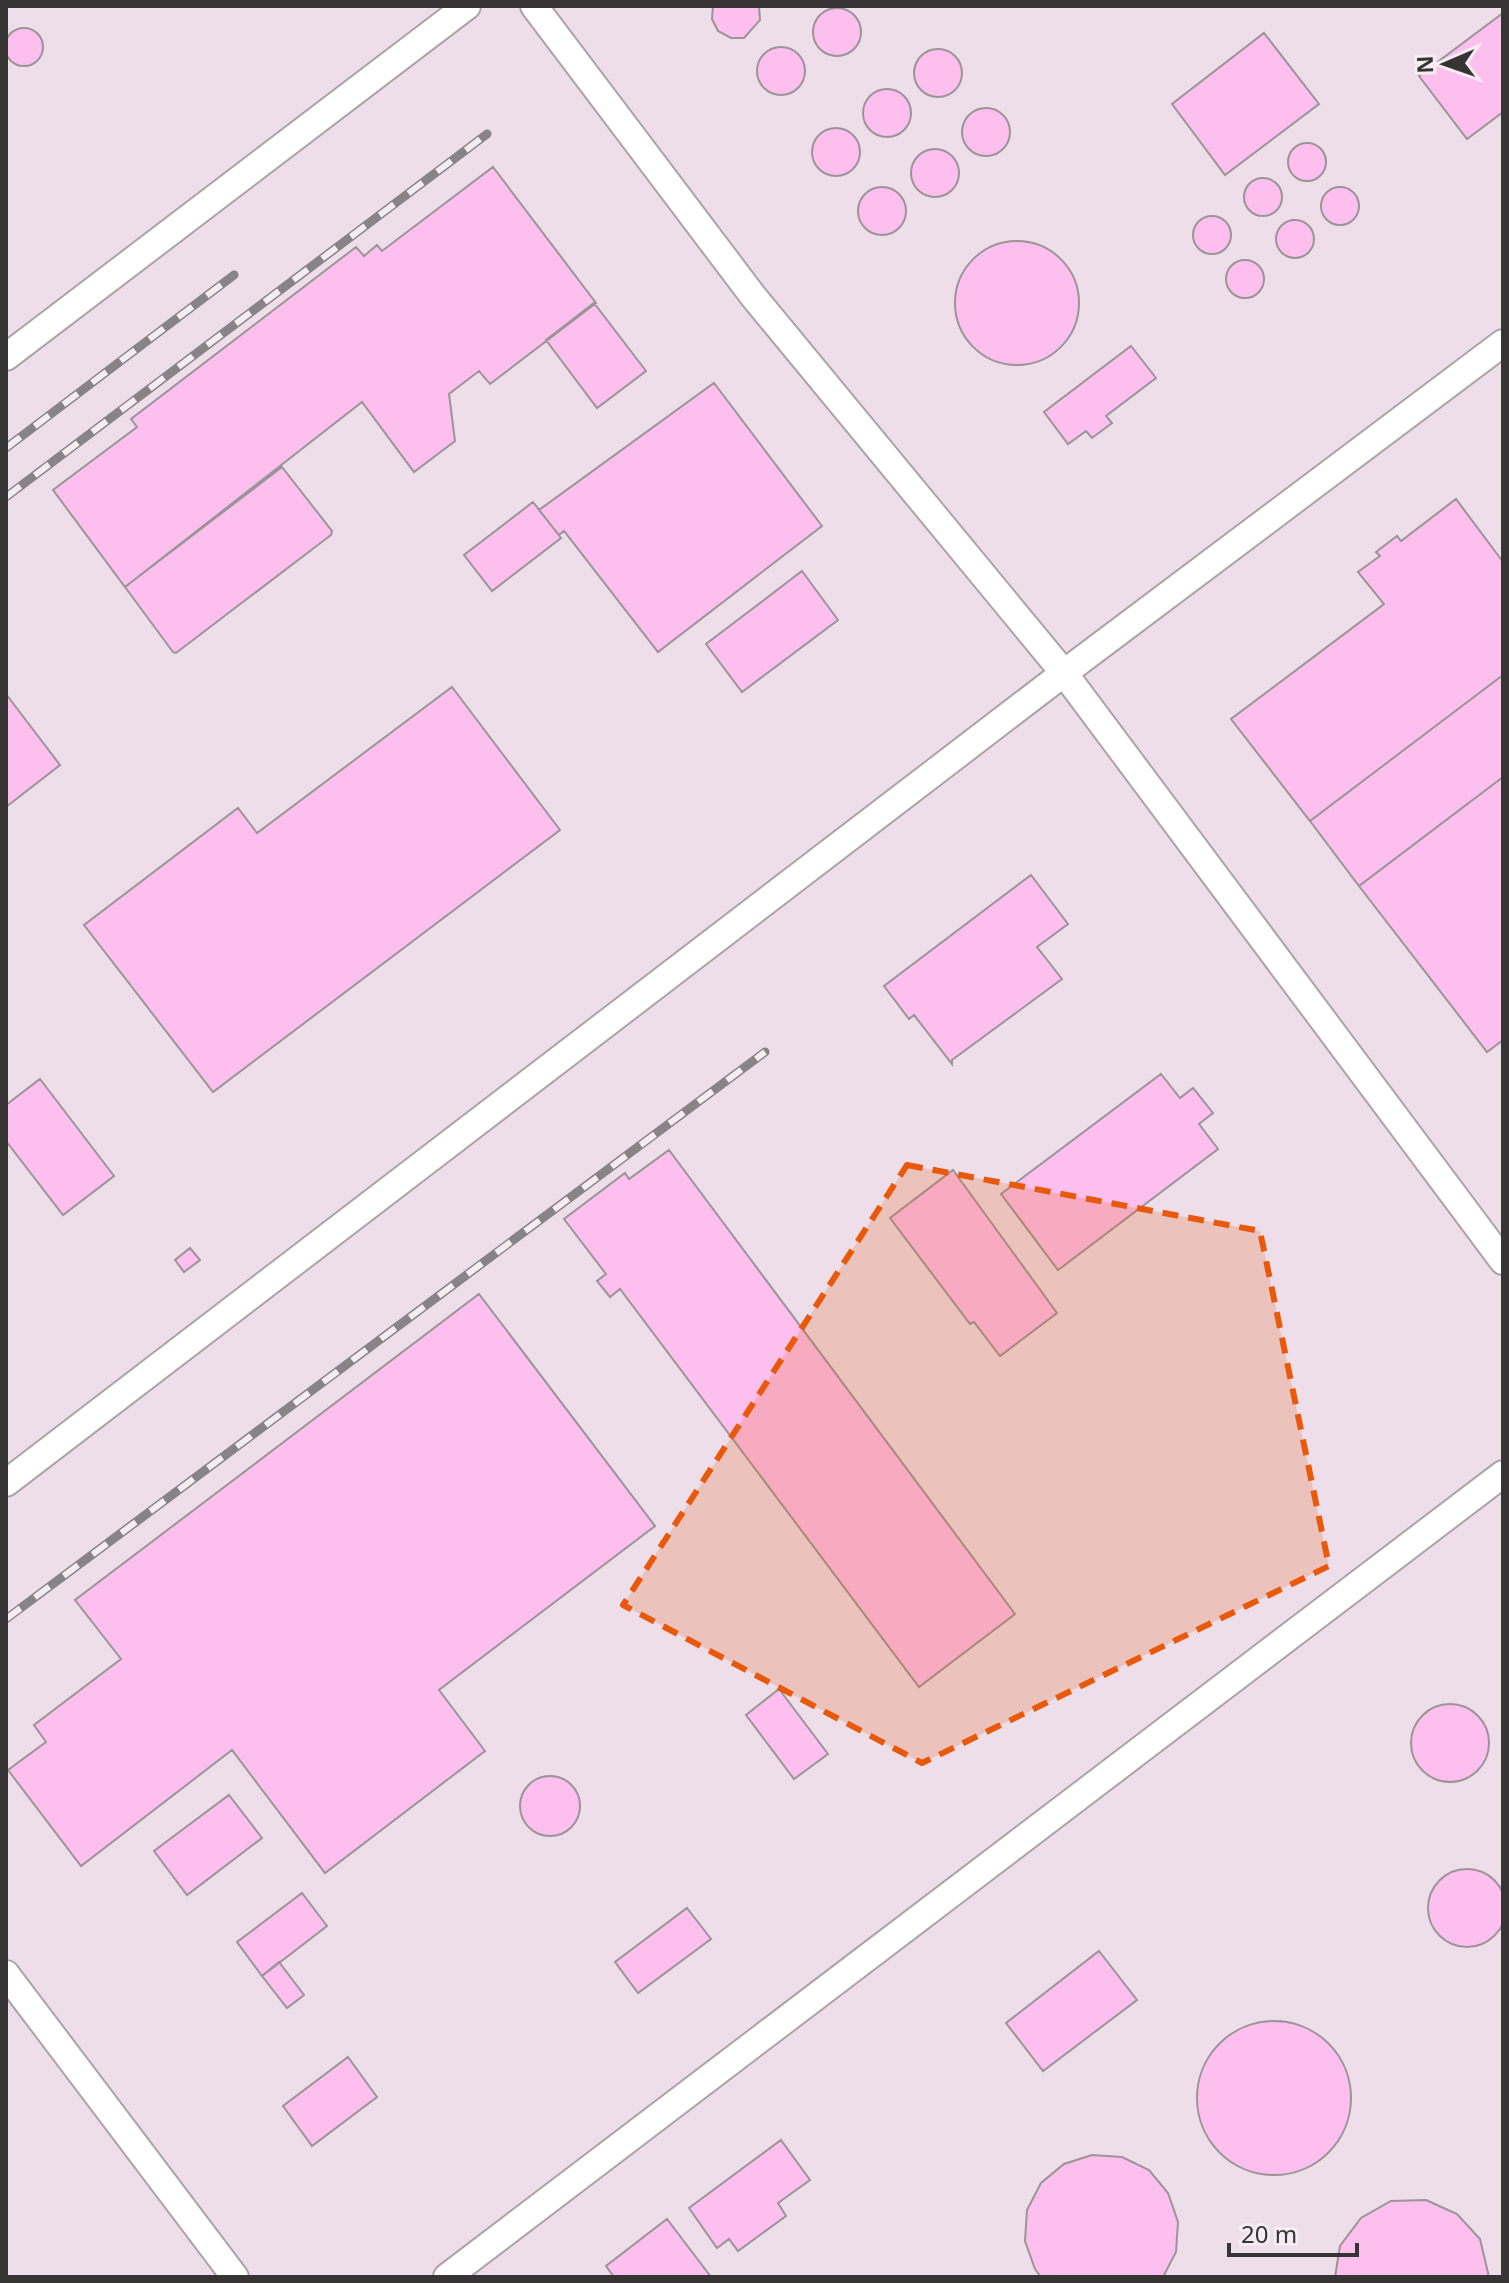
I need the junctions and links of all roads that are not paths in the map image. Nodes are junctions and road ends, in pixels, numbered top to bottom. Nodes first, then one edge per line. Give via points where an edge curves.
1 (467, 6) edge
2 (534, 6) edge
3 (1503, 343) edge
4 (6, 357) edge
5 (1064, 673) junction
6 (1503, 1261) edge
7 (1503, 1474) edge
8 (6, 1483) edge
9 (6, 1974) edge
10 (235, 2277) edge
11 (447, 2277) edge

1 - 4 lane
2 - 5 lane via 753,296
3 - 5 lane
5 - 6 lane
5 - 8 lane
7 - 11 lane
9 - 10 lane

